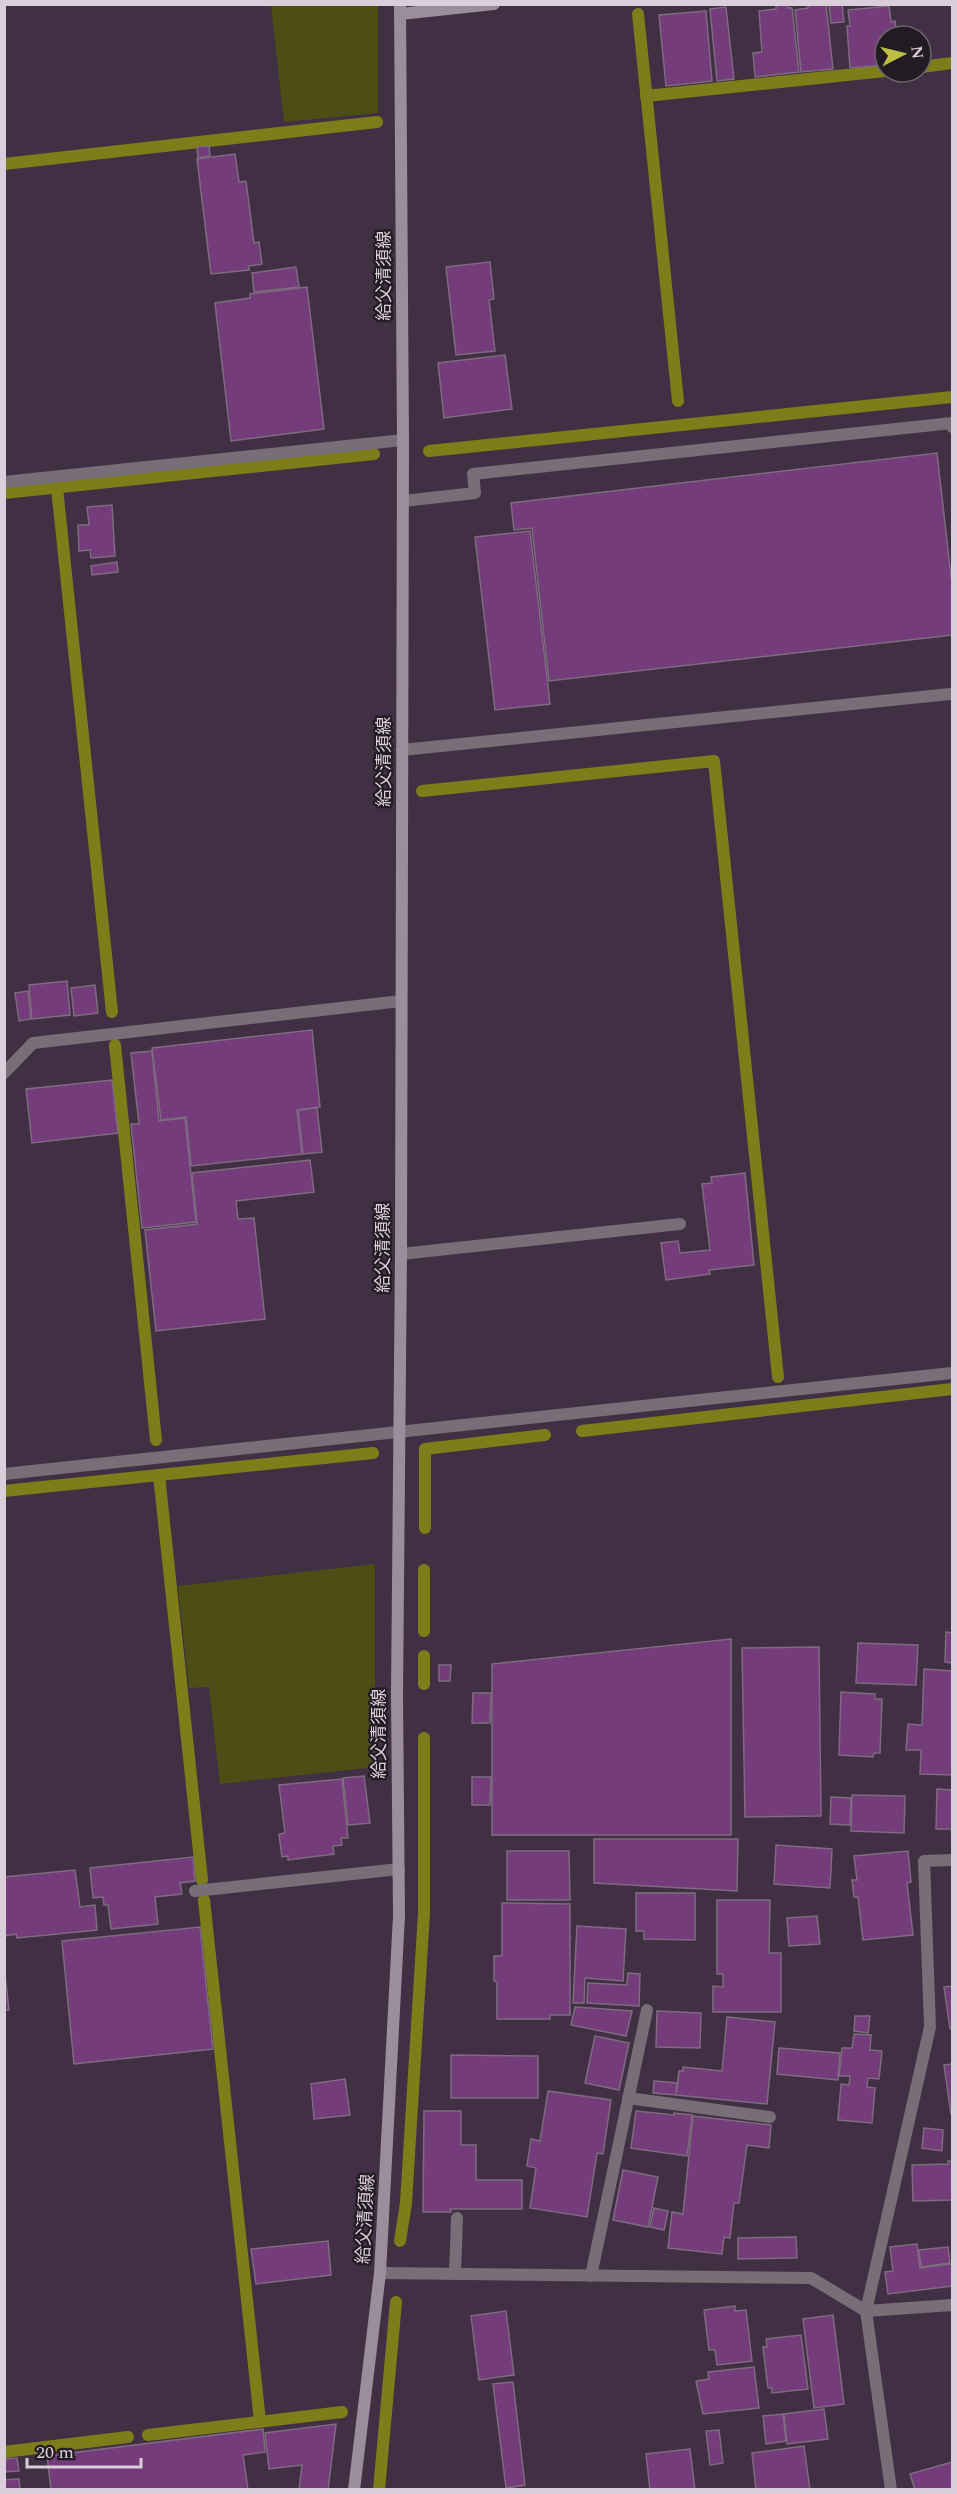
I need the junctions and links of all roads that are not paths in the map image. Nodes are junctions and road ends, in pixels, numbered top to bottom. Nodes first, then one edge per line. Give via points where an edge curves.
1 (494, 4) edge
2 (400, 9) edge
3 (952, 427) edge
4 (403, 440) junction
5 (4, 482) edge
6 (403, 501) junction
7 (950, 694) dead end
8 (402, 750) junction
9 (401, 1001) junction
10 (4, 1073) edge
11 (680, 1224) dead end
12 (401, 1254) junction
13 (952, 1373) edge
14 (400, 1433) junction
15 (4, 1474) edge
16 (952, 1860) edge
17 (399, 1869) junction
18 (195, 1891) dead end
19 (647, 2010) dead end
20 (628, 2098) junction
21 (770, 2117) dead end
22 (457, 2218) dead end
23 (380, 2273) junction
24 (455, 2274) junction
25 (591, 2276) junction
26 (952, 2305) edge
27 (866, 2311) junction
28 (354, 2490) edge
29 (891, 2490) edge

1 - 2 main road
2 - 4 main road, 給父清須線
3 - 6 street via 952,423 473,474 475,493
4 - 5 street
4 - 6 main road, 給父清須線
6 - 8 main road, 給父清須線
7 - 8 street
8 - 9 main road, 給父清須線
9 - 10 street via 33,1043
9 - 12 main road, 給父清須線
11 - 12 street
12 - 14 main road, 給父清須線
13 - 14 street
14 - 15 street
14 - 17 main road, 給父清須線
16 - 27 street via 924,1860 930,2027
17 - 18 street
17 - 23 main road, 給父清須線
19 - 20 street
20 - 21 street
20 - 25 street
22 - 24 street
23 - 24 street
23 - 28 main road, 給父清須線
24 - 25 street
25 - 27 street via 810,2278
26 - 27 street
27 - 29 street

